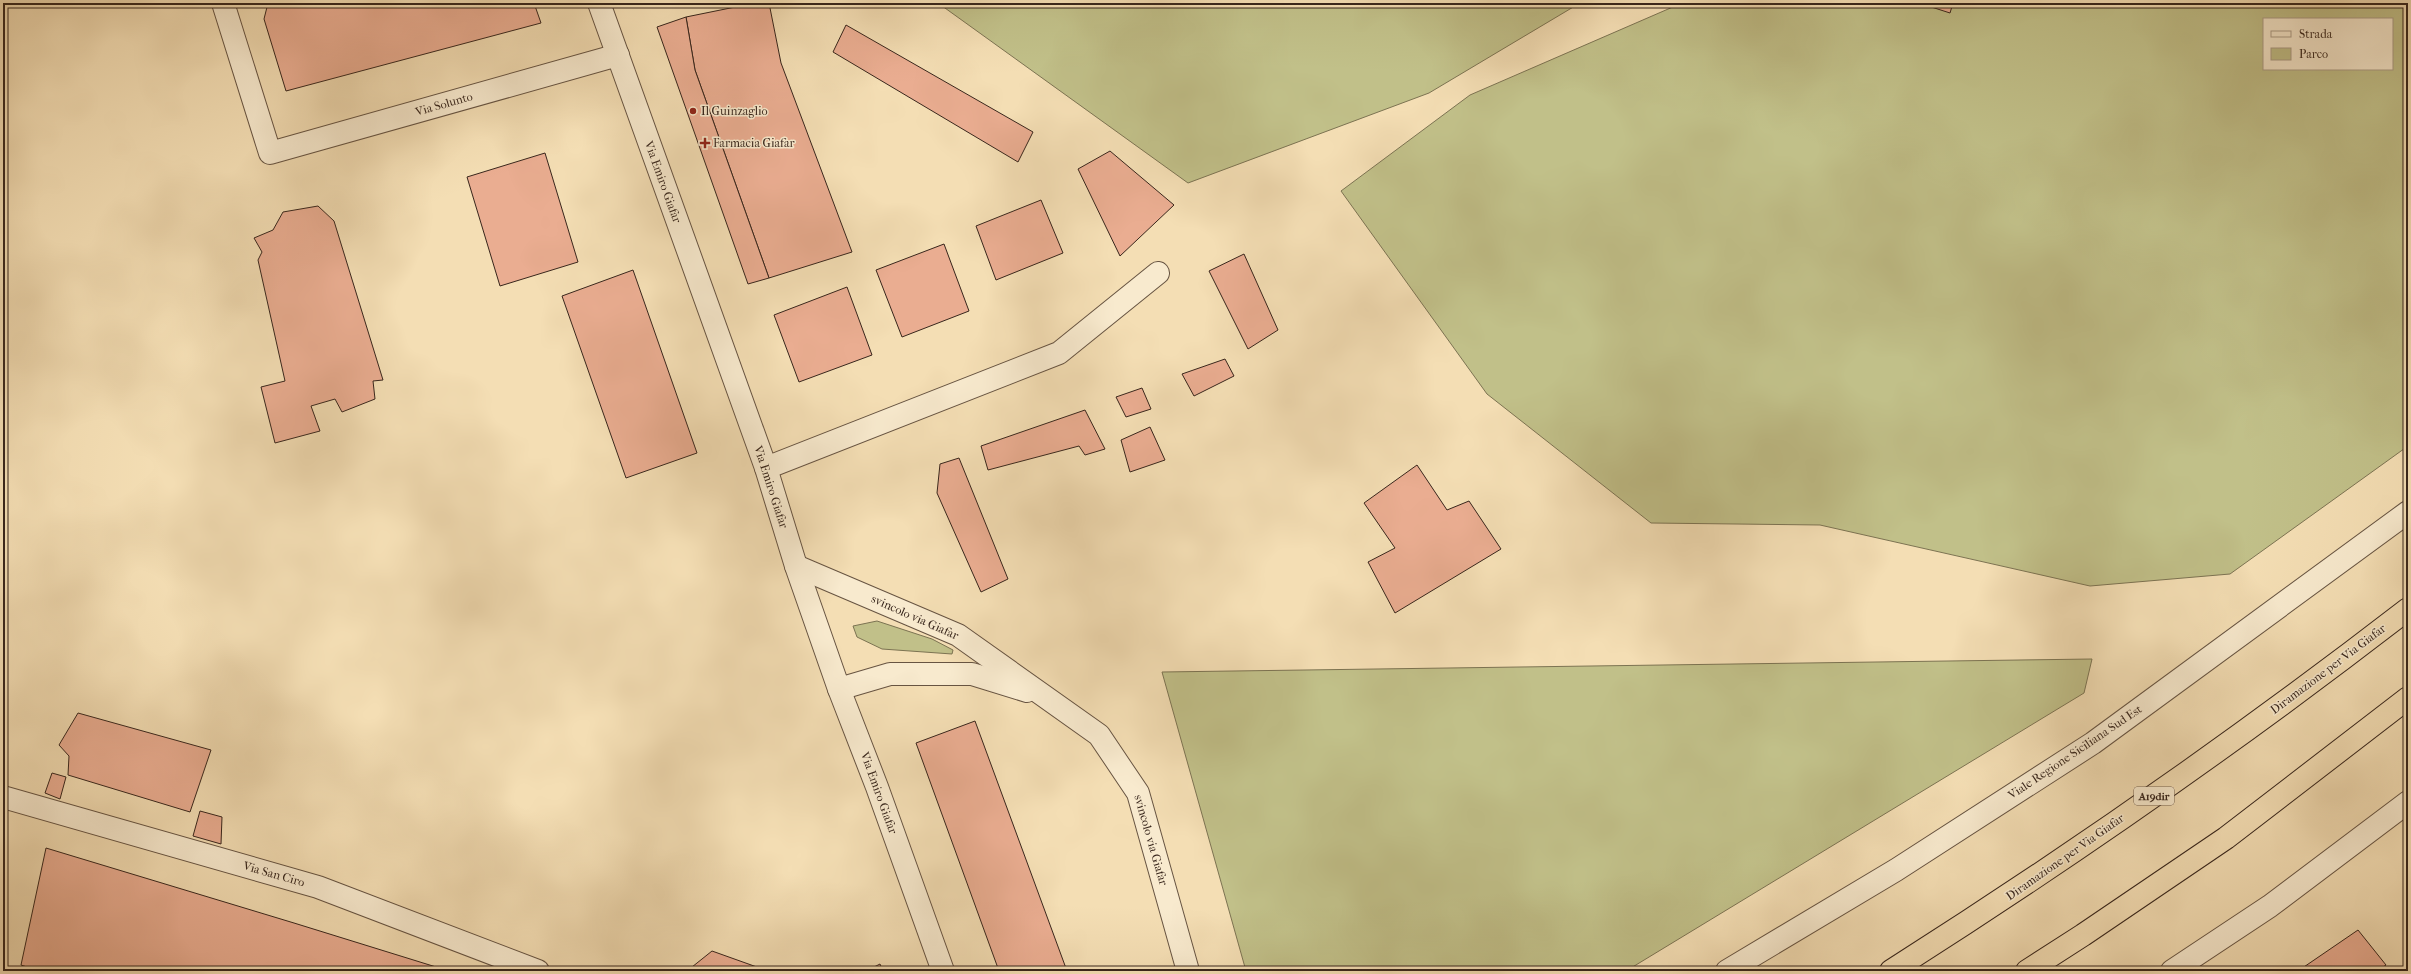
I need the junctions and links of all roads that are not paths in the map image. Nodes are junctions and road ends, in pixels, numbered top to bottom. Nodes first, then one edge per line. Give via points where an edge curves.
1 (223, 3) edge
2 (599, 3) edge
3 (618, 55) junction
4 (1158, 273) dead end
5 (766, 468) junction
6 (2408, 512) edge
7 (796, 566) junction
8 (2408, 609) edge
9 (839, 689) junction
10 (1046, 698) junction
11 (2408, 698) edge
12 (3, 796) edge
13 (2408, 802) edge
14 (538, 971) edge
15 (944, 971) edge
16 (1188, 971) edge
17 (1727, 971) edge
18 (1891, 971) edge
19 (2027, 971) edge
20 (2172, 971) edge

1 - 3 street, Via Solunto via 270,153
2 - 3 street, Via Emiro Giafar
3 - 5 street, Via Emiro Giafar
4 - 5 street via 1059,353
5 - 7 street, Via Emiro Giafar
6 - 17 street, Viale Regione Siciliana Sud Est via 2093,743 1896,870
7 - 9 street, Via Emiro Giafar
7 - 10 street, svincolo via Giafar via 958,635
8 - 18 highway, Diramazione per Via Giafar / A19dir via 2195,768 2001,902
9 - 10 street, svincolo via Giafar via 890,674 972,674
9 - 15 street, Via Emiro Giafar
10 - 16 street, svincolo via Giafar via 1099,735 1138,793
11 - 19 highway via 2226,838 2084,936
12 - 14 street, Via San Ciro via 318,887
13 - 20 street via 2270,906

